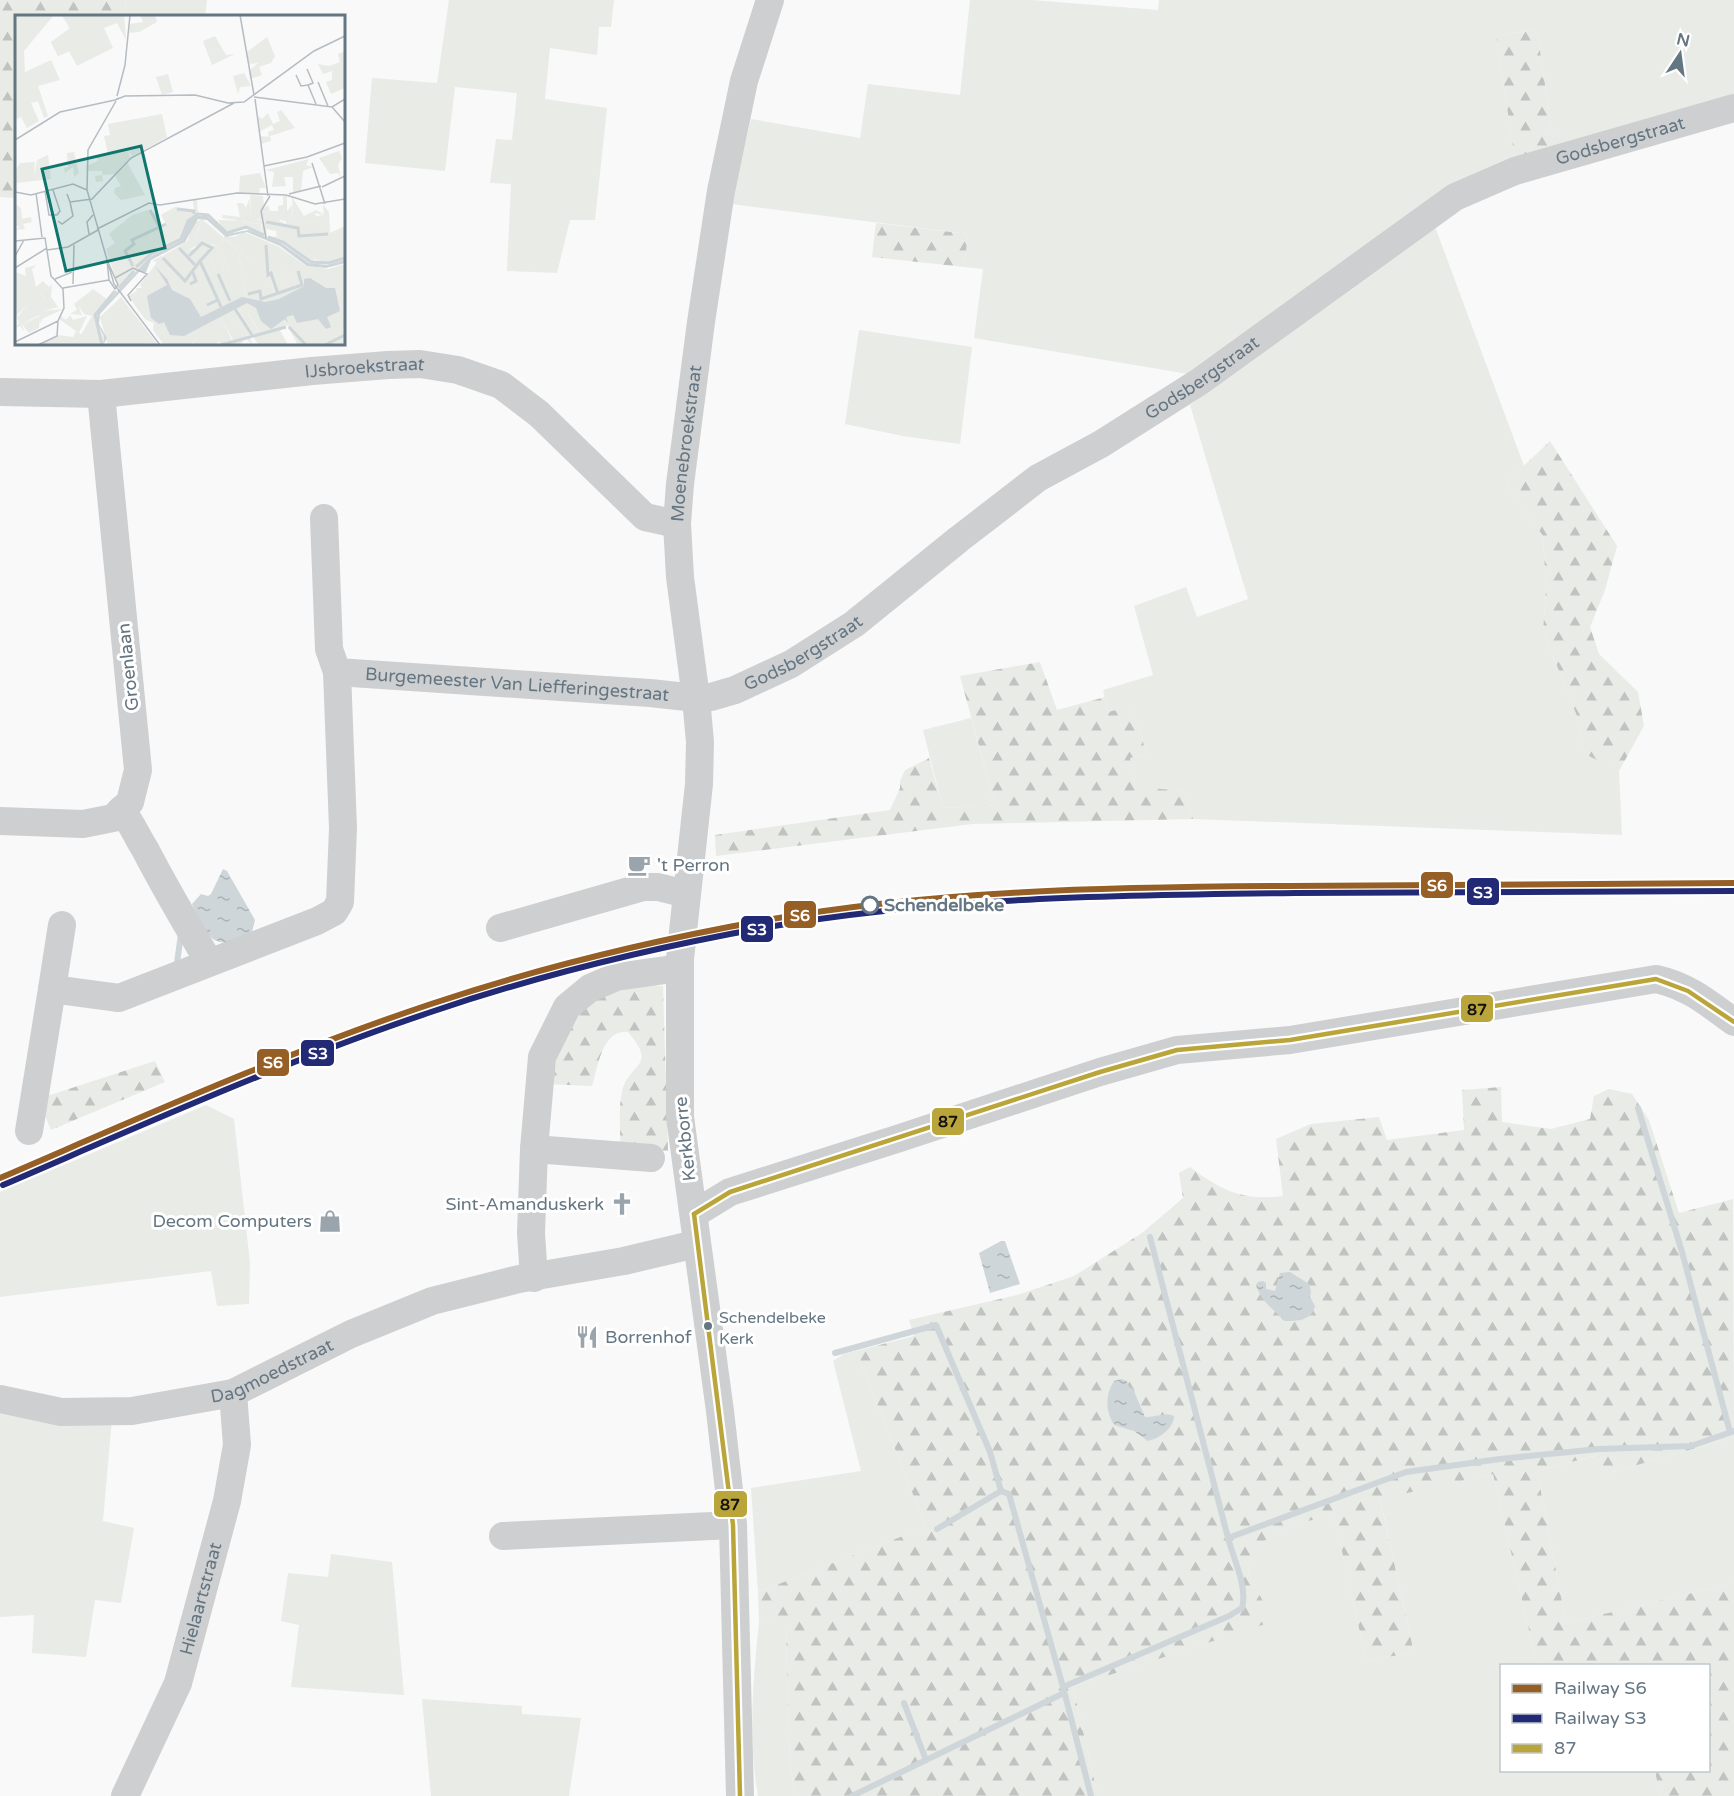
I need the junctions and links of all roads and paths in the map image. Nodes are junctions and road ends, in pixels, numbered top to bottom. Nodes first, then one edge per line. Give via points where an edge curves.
1 (770, 0) edge
2 (1734, 108) edge
3 (0, 392) edge
4 (101, 394) junction
5 (324, 518) dead end
6 (676, 524) junction
7 (337, 672) junction
8 (696, 698) junction
9 (121, 810) junction
10 (0, 821) edge
11 (686, 894) junction
12 (62, 925) dead end
13 (500, 928) dead end
14 (682, 930) joint
15 (209, 962) junction
16 (680, 968) junction
17 (52, 989) junction
18 (1734, 1022) edge
19 (29, 1131) dead end
20 (534, 1149) junction
21 (651, 1158) dead end
22 (694, 1214) junction
23 (696, 1244) junction
24 (534, 1278) junction
25 (233, 1393) junction
26 (0, 1399) edge
27 (733, 1525) junction
28 (503, 1536) dead end
29 (739, 1766) junction
30 (125, 1796) edge
31 (732, 1796) edge
32 (740, 1796) edge
33 (748, 1796) edge

1 - 6 street, Moenebroekstraat via 744,81 721,191
2 - 8 street, Godsbergstraat via 1515,171 1455,197 1199,382 1101,444 1038,478 854,624 791,664 735,690
3 - 4 street, IJsbroekstraat
4 - 6 street, IJsbroekstraat via 388,365 420,364 458,370 501,385 538,414 645,517
4 - 9 street, Groenlaan via 138,770 130,802
5 - 7 street, Burgemeester Van Liefferingestraat via 329,649
6 - 8 street, Moenebroekstraat
7 - 8 street, Burgemeester Van Liefferingestraat
7 - 15 street, Burgemeester Van Liefferingestraat via 343,828 340,902 334,912 318,921
8 - 11 street, Moenebroekstraat via 699,784
9 - 10 street via 113,818 83,825
9 - 15 street
11 - 13 street via 643,887
11 - 14 street, Moenebroekstraat
12 - 17 street
14 - 16 street, Kerkborre
15 - 17 street, Burgemeester Van Liefferingestraat via 119,998
16 - 20 street via 616,977 590,988 567,1007 542,1057
16 - 22 street, Kerkborre via 680,1117
17 - 19 street
18 - 22 street via 1692,991 1656,979 1290,1040 1177,1050 730,1192
20 - 21 street
20 - 24 street
22 - 23 street, Kerkborre
23 - 24 street, Dagmoedstraat
23 - 27 street, Kerkborre
24 - 25 street, Dagmoedstraat via 432,1301 351,1334
25 - 26 street, Dagmoedstraat via 132,1411 61,1412
25 - 30 street, Hielaartstraat via 237,1445 229,1490 181,1671
27 - 28 street
27 - 29 street, Kerkborre
29 - 31 street, Kerkborre
29 - 32 street, Kerkborre
29 - 33 street, Kerkborre

